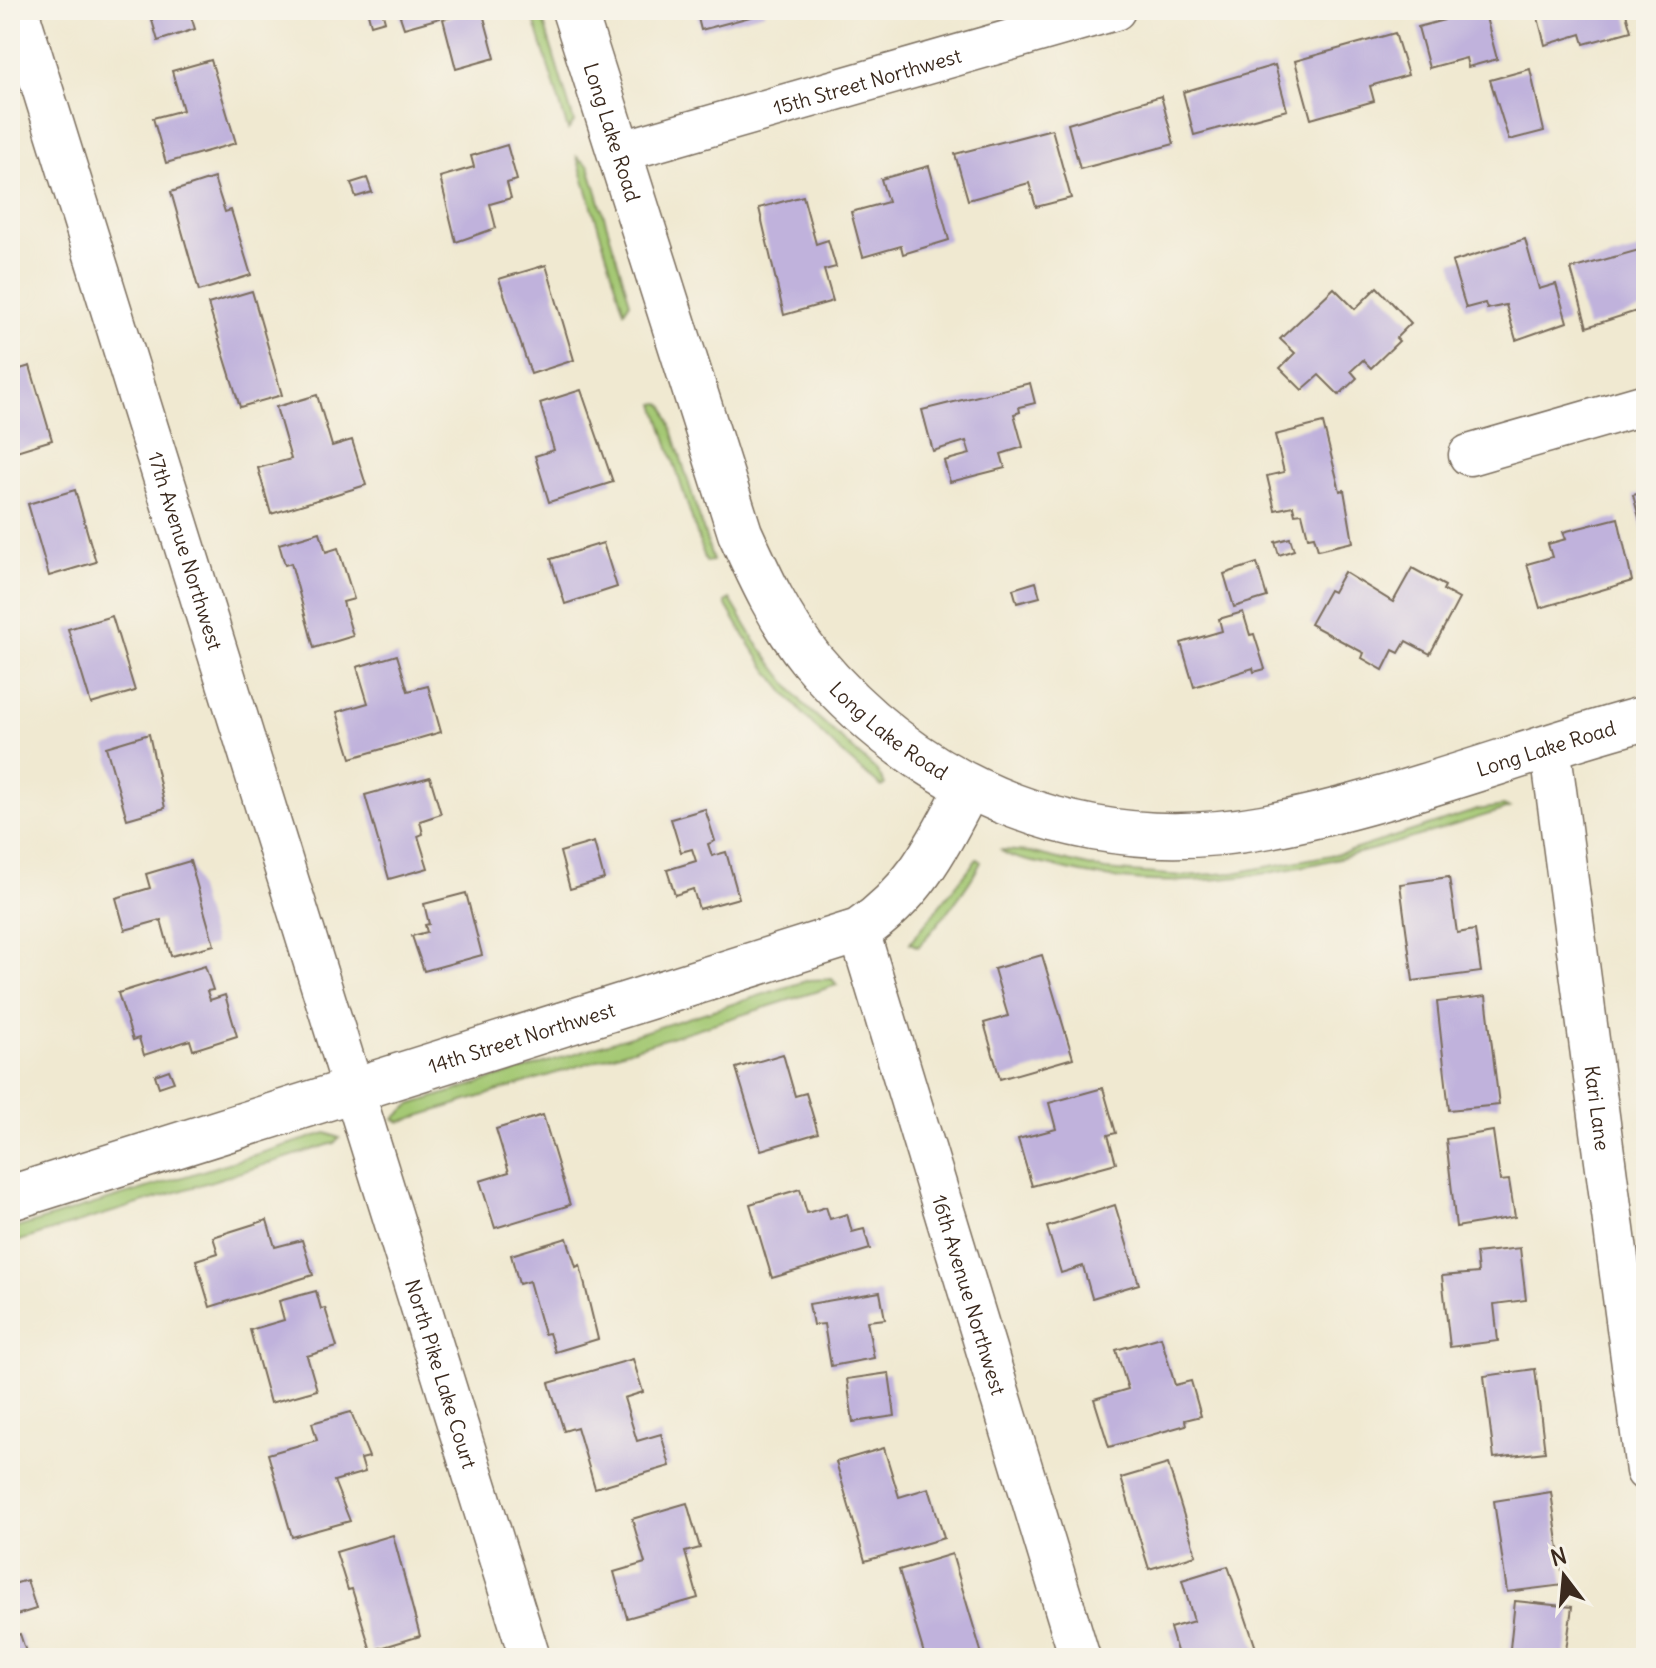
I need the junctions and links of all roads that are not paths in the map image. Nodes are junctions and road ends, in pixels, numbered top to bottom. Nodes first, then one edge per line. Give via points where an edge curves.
1 (18, 10) edge
2 (574, 10) edge
3 (1115, 10) edge
4 (619, 152) junction
5 (1646, 404) edge
6 (1469, 455) dead end
7 (1646, 718) edge
8 (1550, 745) junction
9 (968, 788) junction
10 (859, 931) junction
11 (356, 1091) junction
12 (10, 1198) edge
13 (1646, 1471) edge
14 (530, 1658) edge
15 (1080, 1658) edge

1 - 11 street, 17th Avenue Northwest
2 - 4 street, Long Lake Road
3 - 4 street, 15th Street Northwest
4 - 9 street, Long Lake Road via 725,494 769,597 810,657 859,710 909,753
5 - 6 street
7 - 8 street, Long Lake Road
8 - 9 street, Long Lake Road via 1336,811 1201,835 1080,826
8 - 13 street, Kari Lane
9 - 10 street, 14th Street Northwest via 927,862 892,908
10 - 11 street, 14th Street Northwest
10 - 15 street, 16th Avenue Northwest
11 - 12 street, 14th Street Northwest
11 - 14 street, North Pike Lake Court

